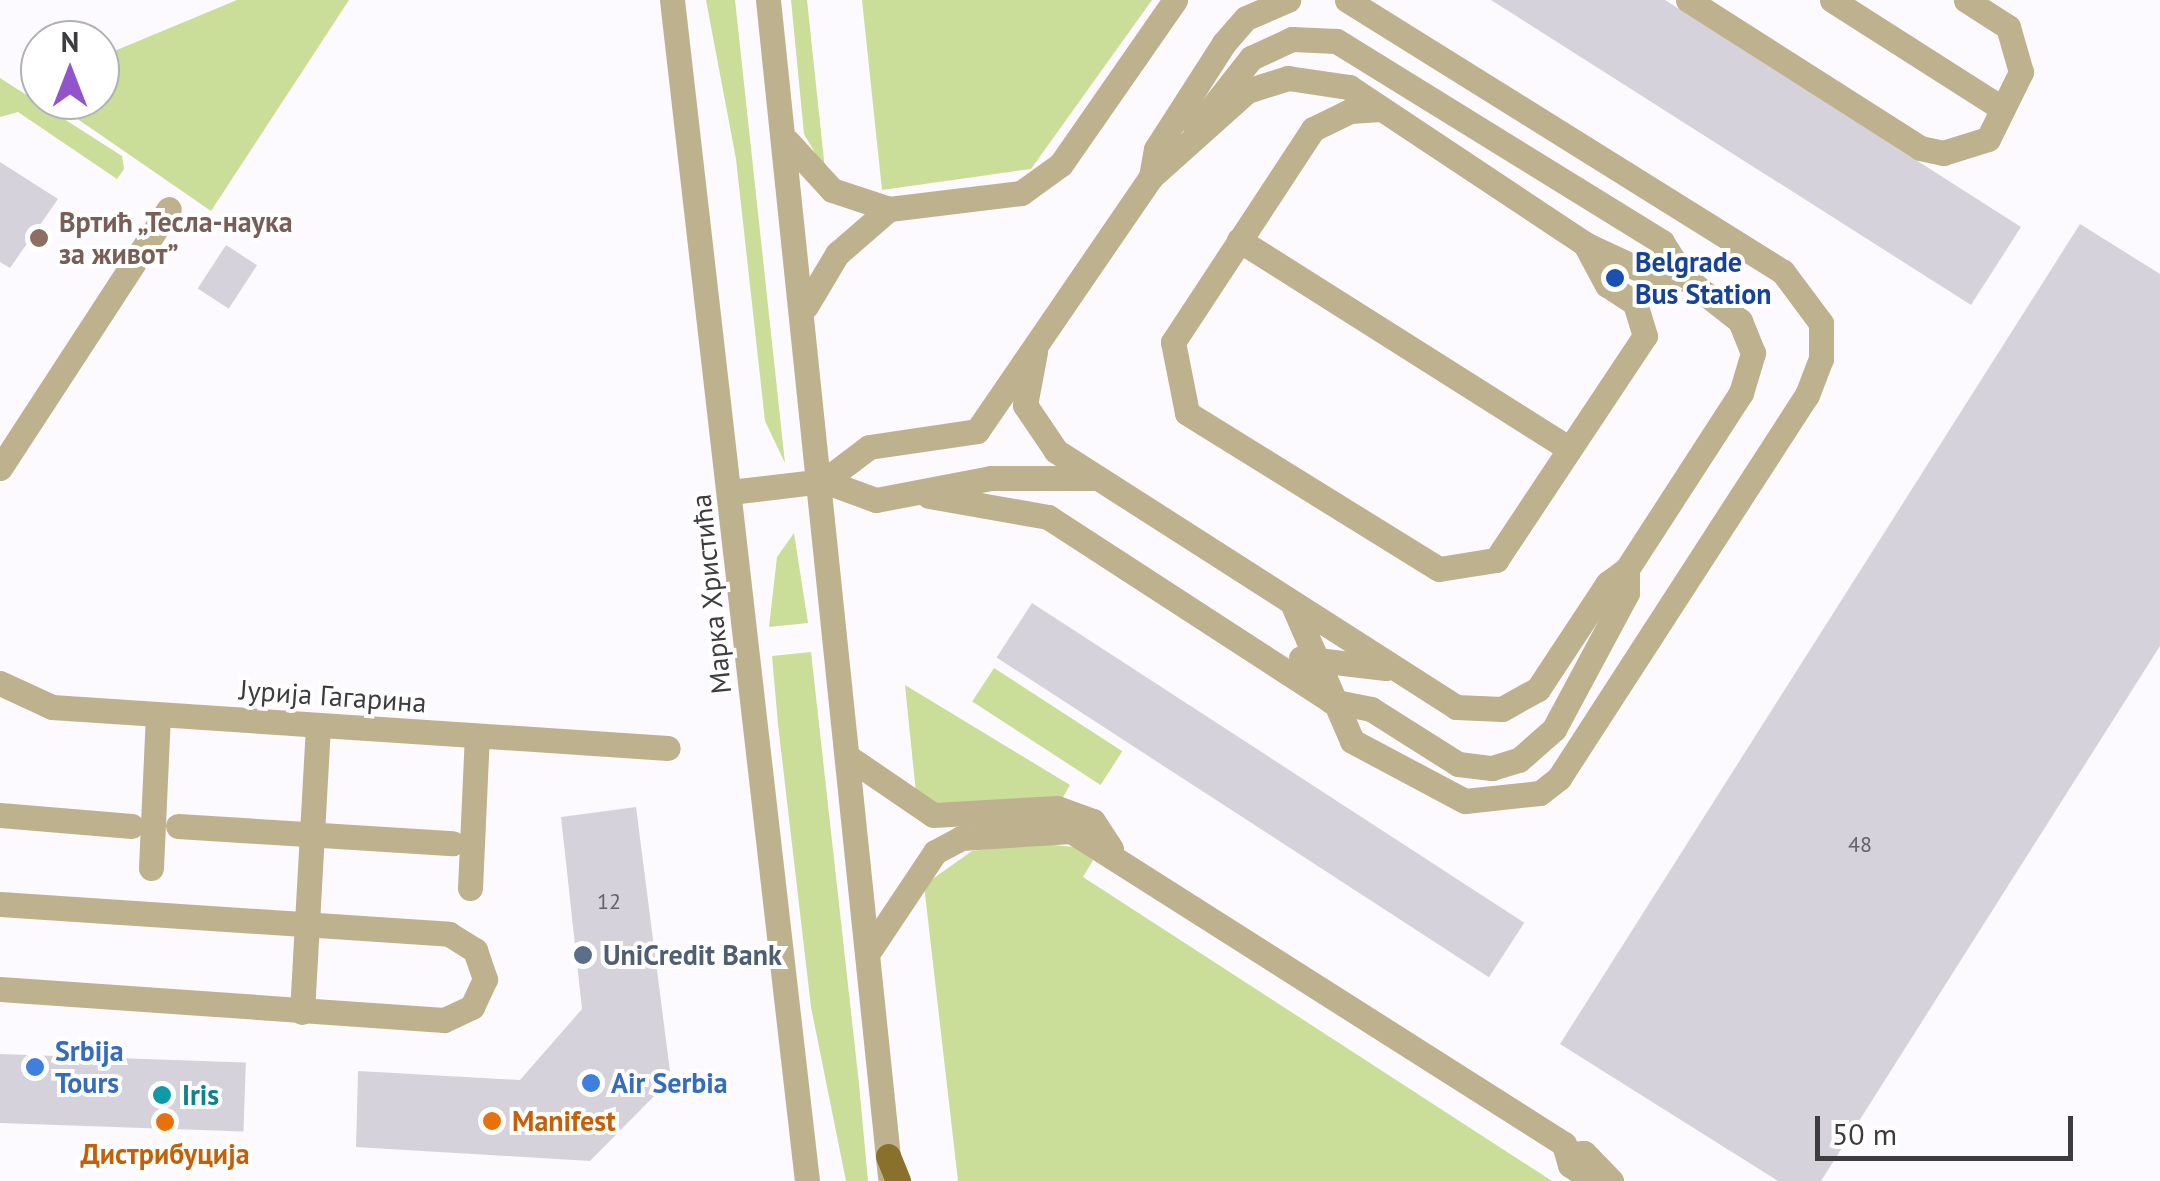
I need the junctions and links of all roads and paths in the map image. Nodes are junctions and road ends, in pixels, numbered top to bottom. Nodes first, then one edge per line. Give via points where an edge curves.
1 (672, 0) edge
2 (768, 0) edge
3 (1175, 0) edge
4 (1288, 0) edge
5 (1688, 0) edge
6 (1832, 0) edge
7 (1966, 0) edge
8 (1357, 2) edge
9 (1995, 104) dead end
10 (1380, 109) junction
11 (1195, 130) junction
12 (785, 138) junction
13 (1152, 177) junction
14 (169, 210) dead end
15 (890, 210) junction
16 (1239, 240) junction
17 (1585, 244) junction
18 (1684, 278) junction
19 (806, 307) junction
20 (1035, 352) junction
21 (1569, 450) junction
22 (0, 468) edge
23 (824, 481) junction
24 (1114, 489) junction
25 (730, 492) junction
26 (929, 496) junction
27 (1627, 569) junction
28 (1292, 605) junction
29 (1256, 652) junction
30 (1314, 660) junction
31 (1393, 670) junction
32 (0, 683) edge
33 (1331, 702) junction
34 (158, 715) junction
35 (318, 725) junction
36 (478, 736) junction
37 (668, 748) dead end
38 (851, 758) junction
39 (0, 815) edge
40 (132, 826) dead end
41 (178, 826) dead end
42 (312, 834) junction
43 (452, 843) dead end
44 (1111, 850) junction
45 (151, 868) dead end
46 (470, 888) dead end
47 (0, 904) edge
48 (307, 924) junction
49 (871, 948) junction
50 (0, 989) edge
51 (302, 1012) junction
52 (1570, 1154) junction
53 (889, 1169) edge
54 (807, 1181) edge
55 (898, 1181) edge
56 (1595, 1181) edge
57 (1610, 1181) edge

1 - 25 street, Марка Христића
2 - 12 street
3 - 15 street via 1037,186
4 - 13 street via 1246,18 1224,42 1156,150
5 - 7 street via 1920,148 1943,153 1988,139 2021,72 2008,27
6 - 9 street
8 - 33 street via 1783,272 1822,323 1820,359 1807,395 1558,778 1540,793 1466,802 1429,790 1352,742
10 - 11 street via 1322,76 1288,78 1248,90
10 - 16 street via 1350,110 1313,129
10 - 17 street
11 - 13 street
11 - 18 street via 1251,58 1292,39 1336,41 1662,242
12 - 15 street via 832,190
12 - 19 street
13 - 20 street
14 - 22 street
15 - 19 street via 837,254
16 - 21 street
16 - 21 street via 1172,342 1187,413 1438,570 1496,560
17 - 18 street via 1645,272
17 - 21 street via 1608,286 1635,303 1645,336
18 - 27 street via 1740,321 1750,373
19 - 23 street
20 - 23 street via 976,431 869,447
20 - 24 street via 1024,386 1032,422
23 - 25 street
23 - 26 street via 876,500
23 - 38 street
24 - 26 street via 1047,474
24 - 28 street
25 - 54 street, Марка Христића
26 - 29 street via 1048,517
27 - 31 street via 1519,704 1456,707
27 - 33 street via 1627,594 1554,730 1519,760 1458,764 1371,710
28 - 30 street
28 - 31 street
29 - 30 street
29 - 33 street
30 - 31 street
30 - 33 street
32 - 34 street, Јурија Гагарина via 52,707
34 - 35 street, Јурија Гагарина
34 - 45 street
35 - 36 street, Јурија Гагарина
35 - 42 street
36 - 37 street, Јурија Гагарина
36 - 46 street
38 - 44 street via 932,814 1058,808 1093,822
38 - 49 street
39 - 40 street
41 - 42 street
42 - 43 street
42 - 48 street
44 - 49 street via 1056,829 961,838 936,852
44 - 52 street
47 - 48 street
48 - 51 street
48 - 51 street via 459,937 481,958 485,979 479,999 455,1018
49 - 53 street
50 - 51 street
52 - 56 street
52 - 57 street via 1584,1153
53 - 55 main road

